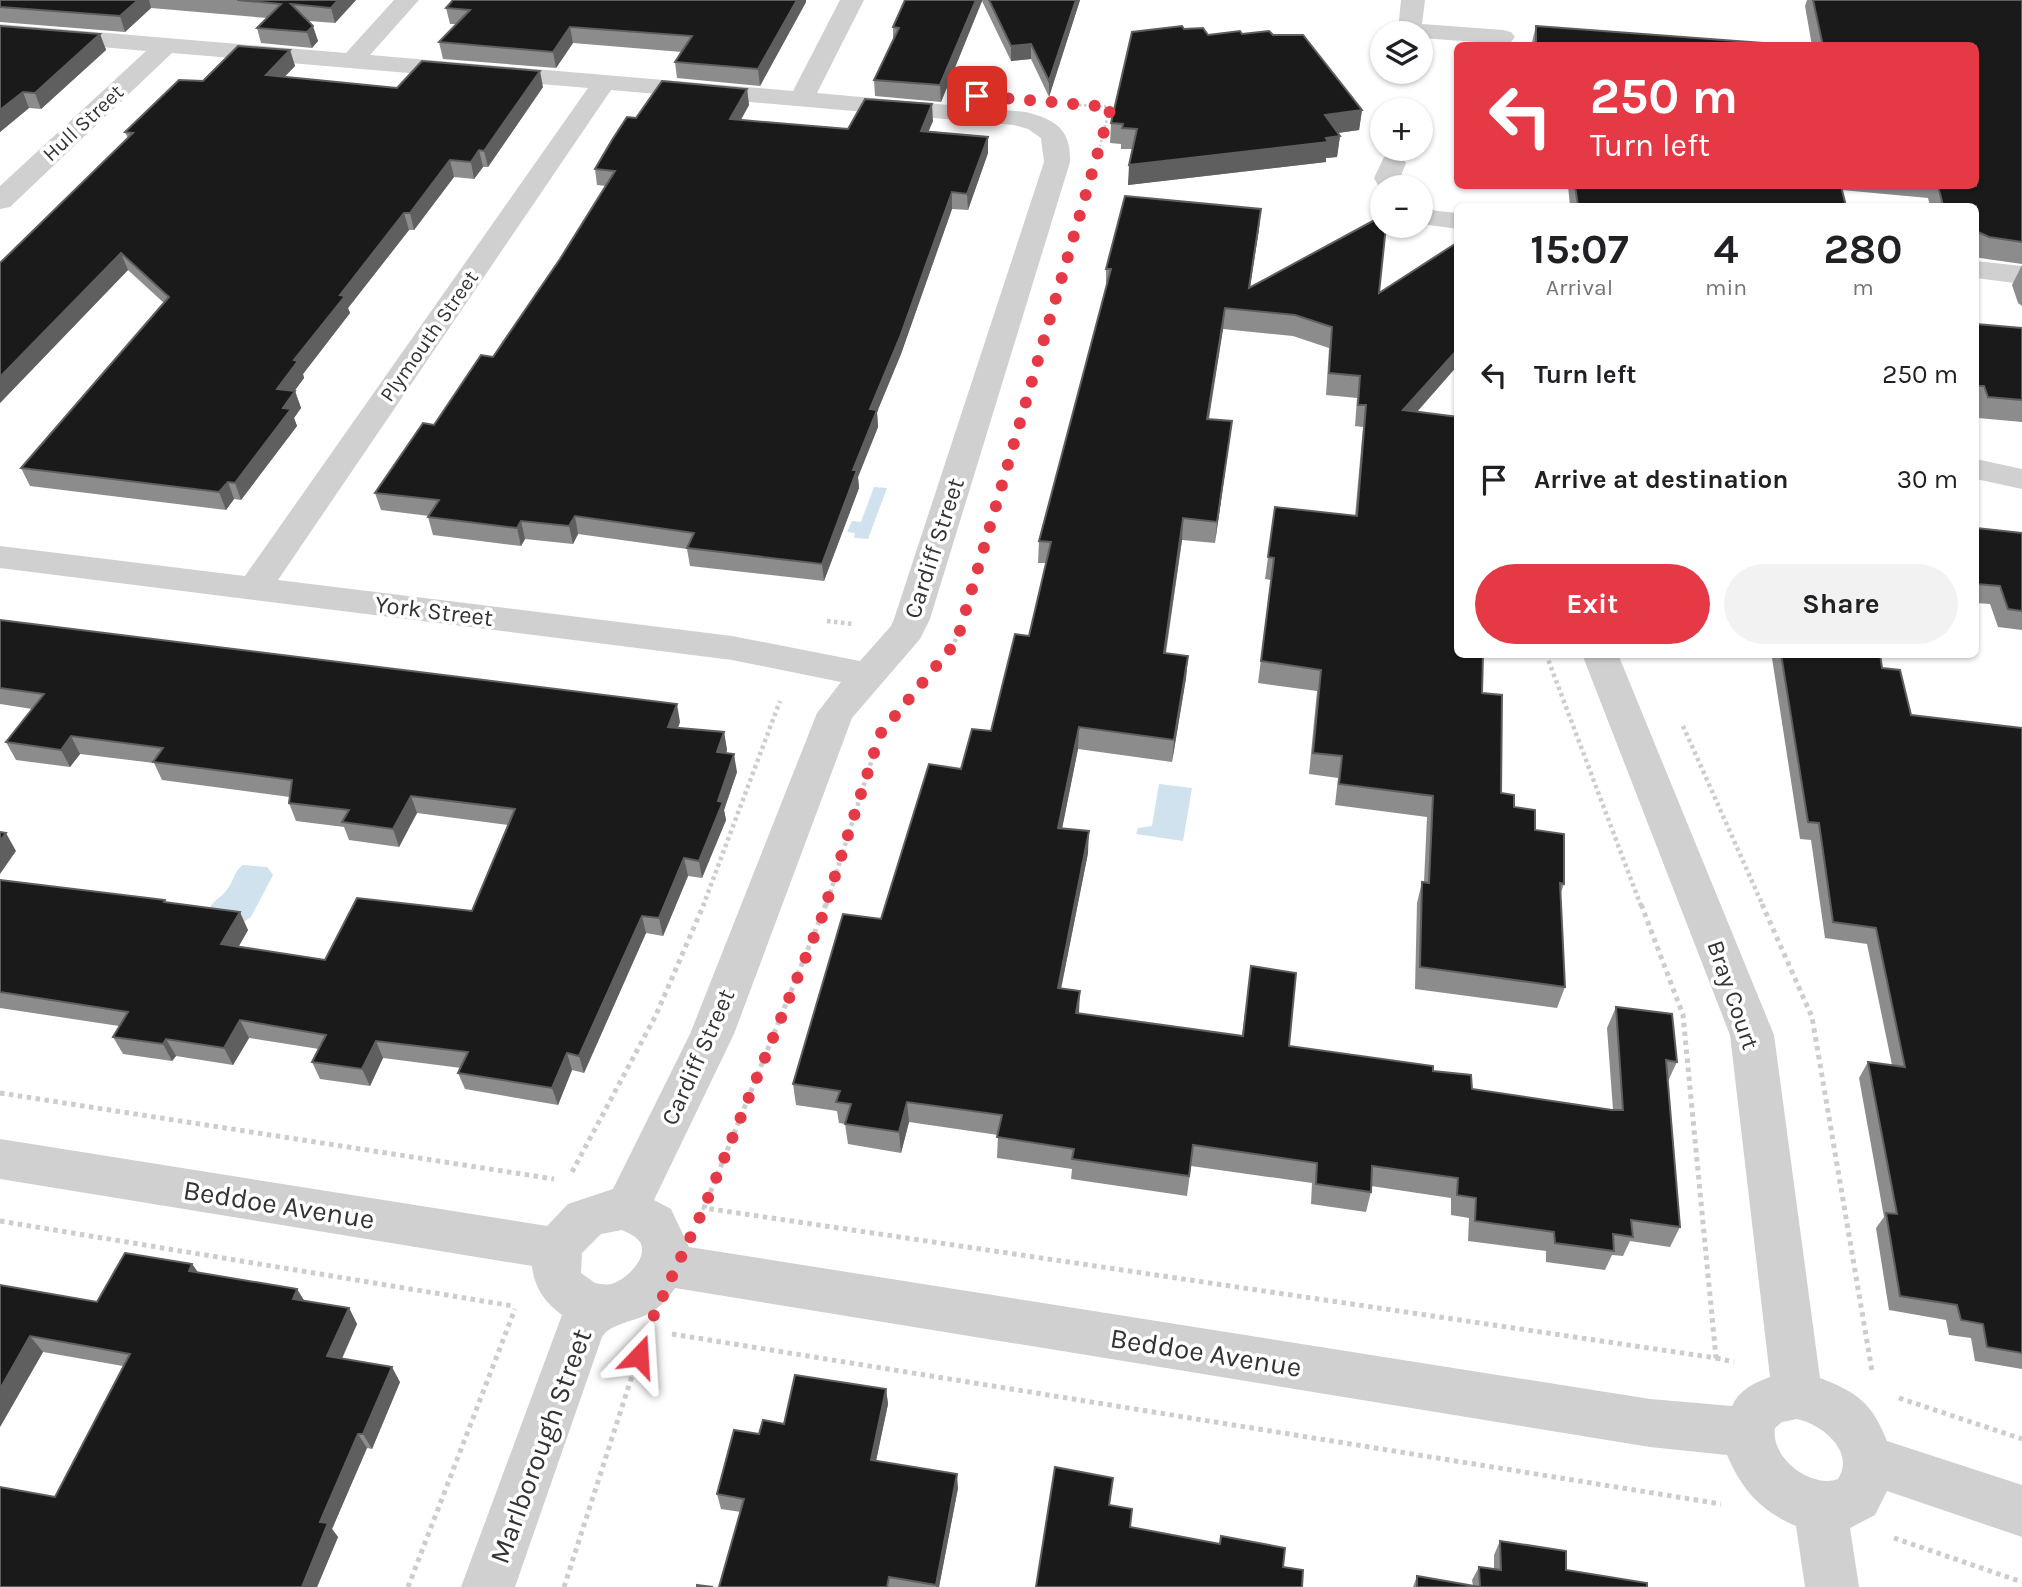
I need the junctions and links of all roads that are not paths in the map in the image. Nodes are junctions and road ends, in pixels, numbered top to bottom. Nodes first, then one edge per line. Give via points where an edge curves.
1 (407, 0) edge
2 (852, 0) edge
3 (1413, 0) edge
4 (0, 32) edge
5 (1503, 37) dead end
6 (166, 45) junction
7 (353, 60) junction
8 (604, 83) junction
9 (801, 99) junction
10 (0, 201) edge
11 (1433, 219) edge
12 (1454, 221) edge
13 (1979, 270) edge
14 (2022, 275) edge
15 (1979, 470) edge
16 (2022, 479) edge
17 (0, 557) edge
18 (254, 589) junction
19 (1602, 658) edge
20 (866, 674) junction
21 (0, 1159) edge
22 (626, 1209) junction
23 (559, 1249) junction
24 (671, 1266) junction
25 (594, 1307) junction
26 (1797, 1395) junction
27 (1748, 1432) junction
28 (1869, 1460) junction
29 (2022, 1511) edge
30 (1820, 1518) junction
31 (488, 1587) edge
32 (1832, 1587) edge

1 - 7 street
2 - 9 street
3 - 5 street via 1410,30
4 - 6 street, Cardiff Street
6 - 7 street, Cardiff Street
6 - 10 street, Hull Street
7 - 8 street, Cardiff Street
8 - 9 street, Cardiff Street
8 - 18 street, Plymouth Street
9 - 20 street, Cardiff Street via 1017,119 1053,132 1059,144 912,618 907,631
11 - 12 street
13 - 14 street
15 - 16 street
17 - 18 street, York Street
18 - 20 street, York Street via 732,648
19 - 26 street, Bray Court via 1752,1035
20 - 22 street, Cardiff Street via 835,713 712,1034
21 - 23 street, Beddoe Avenue
22 - 23 street via 593,1214 566,1235
22 - 24 street via 654,1222 663,1234
23 - 25 street via 558,1280 566,1292
24 - 25 street via 629,1302
24 - 27 street, Beddoe Avenue via 1636,1420
25 - 31 street, Marlborough Street via 581,1327
26 - 27 street via 1779,1396 1763,1404 1752,1416
26 - 28 street via 1816,1399 1852,1424
27 - 30 street via 1750,1451 1760,1471 1775,1488
28 - 29 street
28 - 30 street via 1861,1490
30 - 32 street

